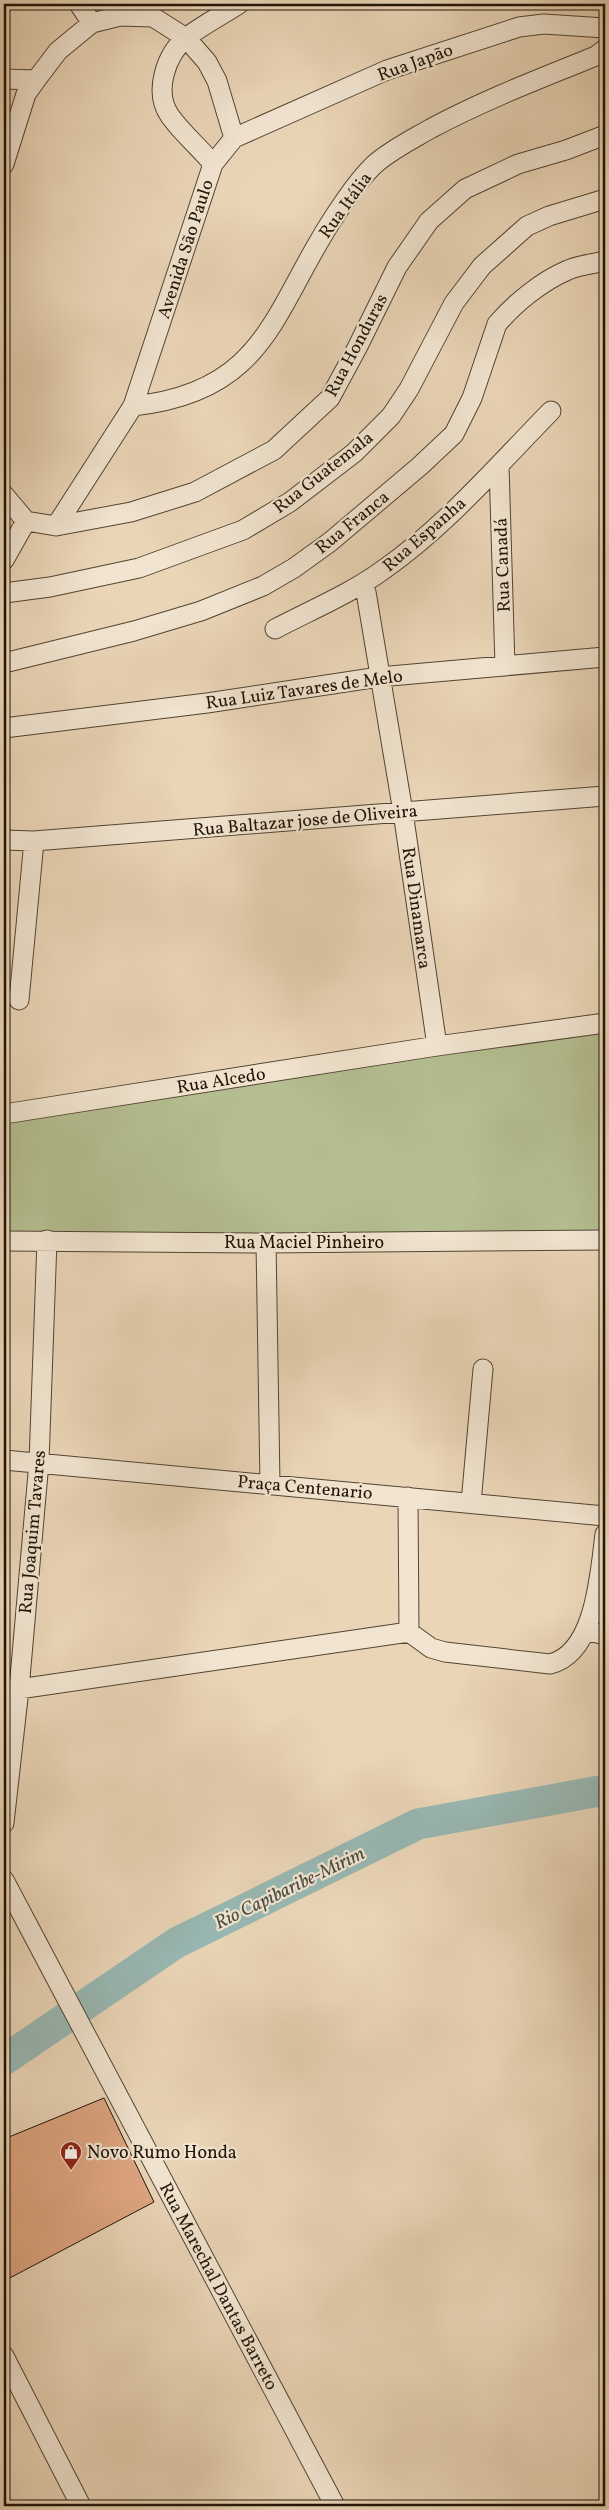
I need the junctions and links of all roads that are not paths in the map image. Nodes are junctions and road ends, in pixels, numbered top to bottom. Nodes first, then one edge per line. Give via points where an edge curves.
1 (79, 4) edge
2 (238, 4) edge
3 (92, 23) junction
4 (605, 28) edge
5 (186, 38) junction
6 (605, 49) edge
7 (4, 79) edge
8 (36, 80) junction
9 (605, 135) edge
10 (234, 138) junction
11 (4, 164) edge
12 (214, 164) junction
13 (605, 199) edge
14 (605, 261) edge
15 (133, 406) junction
16 (551, 410) dead end
17 (499, 465) junction
18 (4, 494) edge
19 (26, 521) junction
20 (56, 526) junction
21 (4, 560) edge
22 (4, 592) edge
23 (366, 592) dead end
24 (276, 628) dead end
25 (605, 657) edge
26 (4, 663) edge
27 (505, 666) junction
28 (379, 676) junction
29 (4, 728) edge
30 (605, 796) edge
31 (403, 812) junction
32 (4, 840) edge
33 (34, 841) junction
34 (19, 1000) dead end
35 (605, 1023) edge
36 (437, 1046) junction
37 (4, 1114) edge
38 (4, 1234) edge
39 (47, 1240) junction
40 (605, 1240) edge
41 (4, 1241) edge
42 (266, 1244) junction
43 (483, 1369) dead end
44 (4, 1460) edge
45 (39, 1462) junction
46 (270, 1484) junction
47 (408, 1497) junction
48 (471, 1503) junction
49 (605, 1516) edge
50 (605, 1534) edge
51 (586, 1630) junction
52 (409, 1632) junction
53 (605, 1636) edge
54 (19, 1689) junction
55 (4, 1823) edge
56 (4, 1880) edge
57 (4, 2356) edge
58 (82, 2506) edge
59 (335, 2506) edge

1 - 3 street
2 - 5 street
3 - 5 street via 120,16 153,17
3 - 8 street via 58,52
4 - 10 street, Rua Japão via 544,24 519,27 387,70
5 - 10 street via 214,75
5 - 12 street via 172,56 164,75 161,98 170,116
6 - 15 street, Rua Itália via 596,56 497,94 403,144 376,164 352,190 326,228 273,324 247,359 218,382 196,392 159,404
7 - 8 street
8 - 11 street via 26,94
9 - 20 street, Rua Honduras via 518,164 474,185 430,221 397,267 330,398 274,450 195,492 131,512
10 - 12 street, Avenida São Paulo
12 - 15 street, Avenida São Paulo
13 - 22 street, Rua Guatemala via 527,226 482,266 454,303 391,416 354,453 290,502 243,530 139,568 50,587
14 - 26 street, Rua Franca via 567,270 505,314 497,324 472,398 454,434 330,542 294,568 263,586 201,611
15 - 20 street, Avenida São Paulo
16 - 17 street, Rua Espanha
17 - 24 street, Rua Espanha via 449,516 382,571
17 - 27 street, Rua Canadá
18 - 19 street
19 - 20 street, Rua Honduras
19 - 21 street
23 - 28 street, Rua Dinamarca
25 - 27 street, Rua Luiz Tavares de Melo
27 - 28 street, Rua Luiz Tavares de Melo
28 - 29 street, Rua Luiz Tavares de Melo
28 - 31 street, Rua Dinamarca
30 - 31 street, Rua Baltazar jose de Oliveira
31 - 33 street, Rua Baltazar jose de Oliveira
31 - 36 street, Rua Dinamarca
32 - 33 street, Rua Baltazar jose de Oliveira
33 - 34 street
35 - 36 street, Rua Alcedo
36 - 37 street, Rua Alcedo
38 - 39 street
39 - 41 street, Rua Maciel Pinheiro
39 - 42 street, Rua Maciel Pinheiro
39 - 45 street, Rua Joaquim Tavares
40 - 42 street, Rua Maciel Pinheiro
42 - 46 street
43 - 48 street
44 - 45 street, Praça Centenario
45 - 46 street, Praça Centenario
45 - 54 street, Rua Joaquim Tavares
46 - 47 street, Praça Centenario
47 - 48 street, Praça Centenario
47 - 52 street
48 - 49 street, Praça Centenario
50 - 51 street via 595,1601
51 - 52 street via 565,1658 550,1664 445,1652 431,1648
51 - 53 street
52 - 54 street
54 - 55 street, Rua Joaquim Tavares
56 - 59 street, Rua Marechal Dantas Barreto
57 - 58 street

